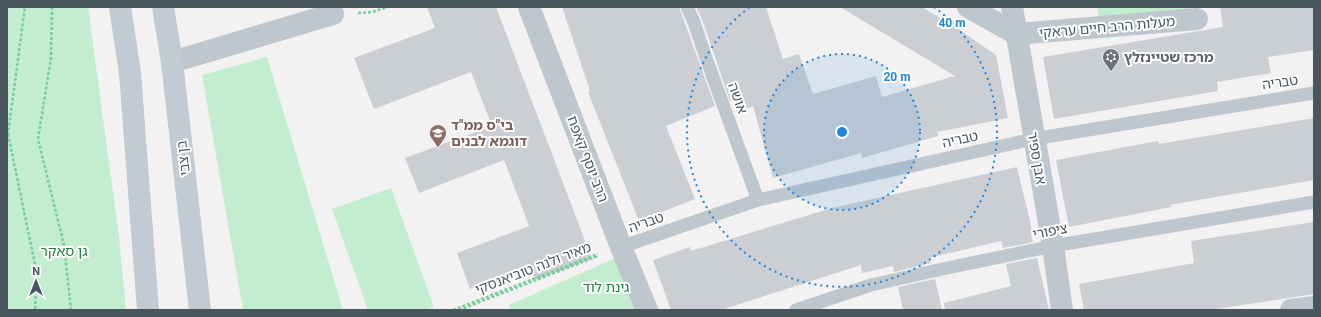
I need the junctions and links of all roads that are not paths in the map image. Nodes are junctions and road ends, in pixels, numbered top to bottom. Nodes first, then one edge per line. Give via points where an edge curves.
1 (120, 7) edge
2 (163, 7) edge
3 (529, 7) edge
4 (687, 7) edge
5 (968, 7) edge
6 (1012, 7) edge
7 (333, 14) road end
8 (1197, 19) dead end
9 (1016, 34) junction
10 (172, 62) junction
11 (1314, 93) edge
12 (1033, 139) junction
13 (758, 200) junction
14 (1314, 202) edge
15 (621, 246) junction
16 (1052, 246) junction
17 (1314, 307) edge
18 (148, 310) edge
19 (200, 310) edge
20 (647, 310) edge
21 (796, 310) edge
22 (1062, 310) edge
23 (1292, 310) edge

1 - 18 main road via 130,73
2 - 10 main road, בן צבי
3 - 15 street, הרב יוסף קאפח
4 - 13 lane, אושה
5 - 9 street
6 - 9 street, אבן ספיר
7 - 10 street
8 - 9 street, מעלות הרב חיים עראקי
9 - 12 street, אבן ספיר
10 - 19 main road, בן צבי
11 - 12 lane, טבריה
12 - 13 lane, טבריה
12 - 16 street, אבן ספיר
13 - 15 lane, טבריה
14 - 16 lane, ציפורי
15 - 20 street, הרב יוסף קאפח
16 - 21 lane, ציפורי via 870,285
16 - 22 street, אבן ספיר
17 - 23 street

